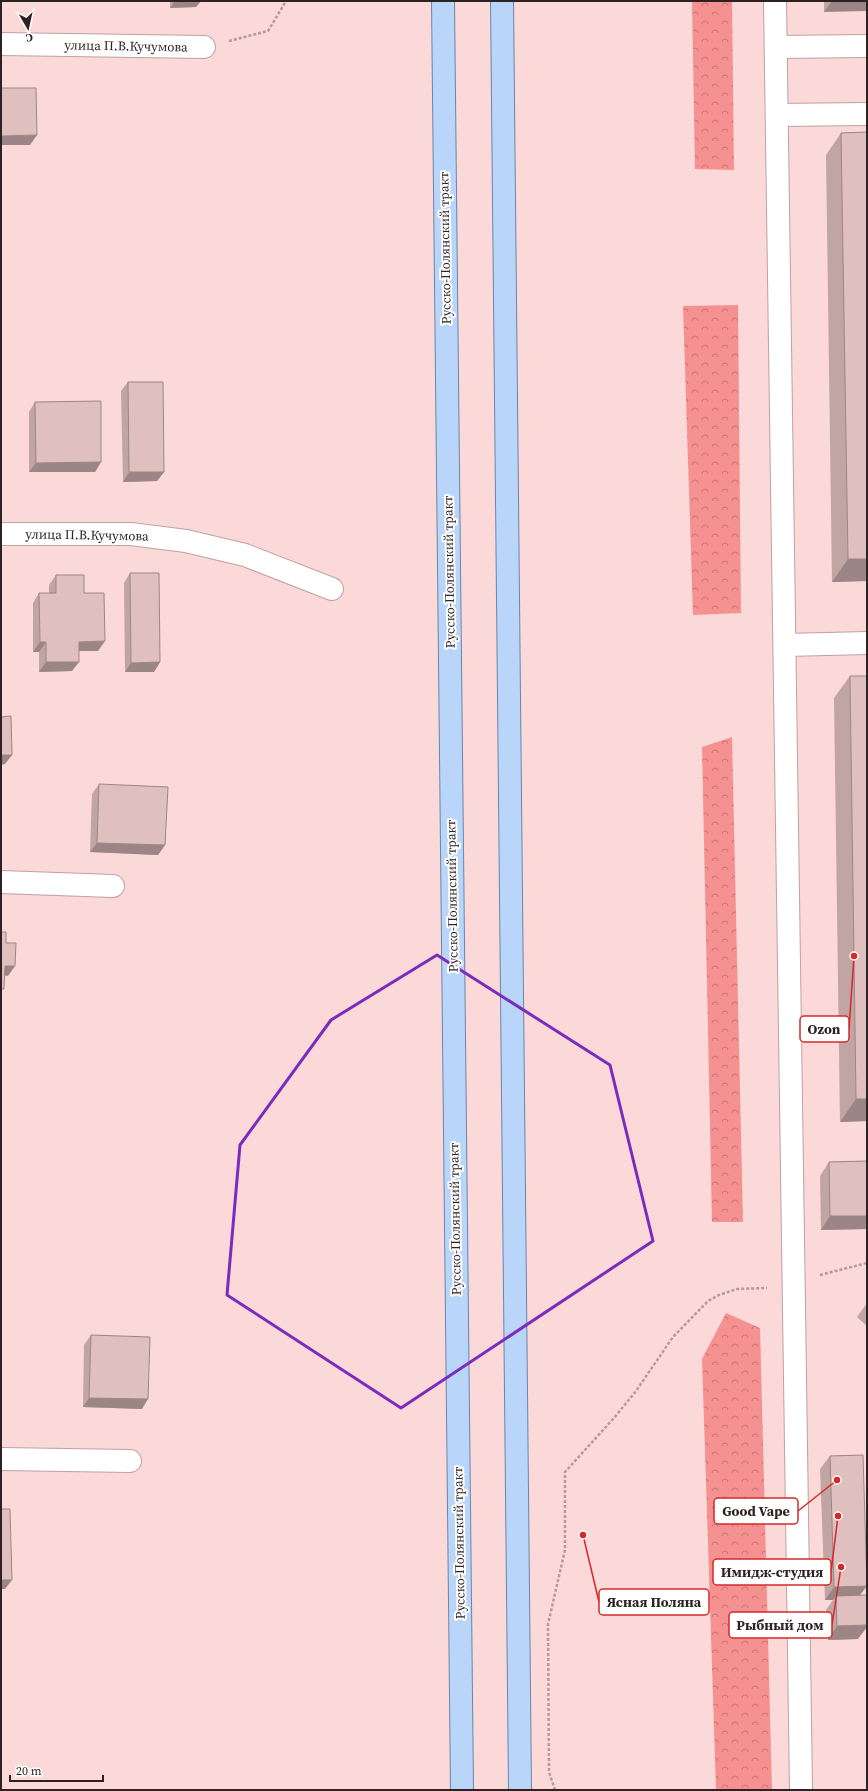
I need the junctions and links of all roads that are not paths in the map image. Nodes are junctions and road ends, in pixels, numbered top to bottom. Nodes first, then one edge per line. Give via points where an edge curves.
1 (443, 1) edge
2 (502, 1) edge
3 (775, 1) edge
4 (1, 44) edge
5 (867, 46) edge
6 (204, 47) road end
7 (776, 47) junction
8 (867, 114) edge
9 (777, 115) junction
10 (1, 534) edge
11 (332, 589) dead end
12 (867, 644) edge
13 (785, 645) junction
14 (1, 882) edge
15 (113, 886) dead end
16 (1, 1459) edge
17 (130, 1461) dead end
18 (462, 1790) edge
19 (520, 1790) edge
20 (801, 1790) edge

1 - 18 main road, Русско-Полянский тракт
2 - 19 main road
3 - 7 street
4 - 6 street, улица П.В.Кучумова
5 - 7 street
7 - 9 street
8 - 9 street
9 - 13 street
10 - 11 street, улица П.В.Кучумова via 131,534 186,541 245,555
12 - 13 street
13 - 20 street
14 - 15 street
16 - 17 street

